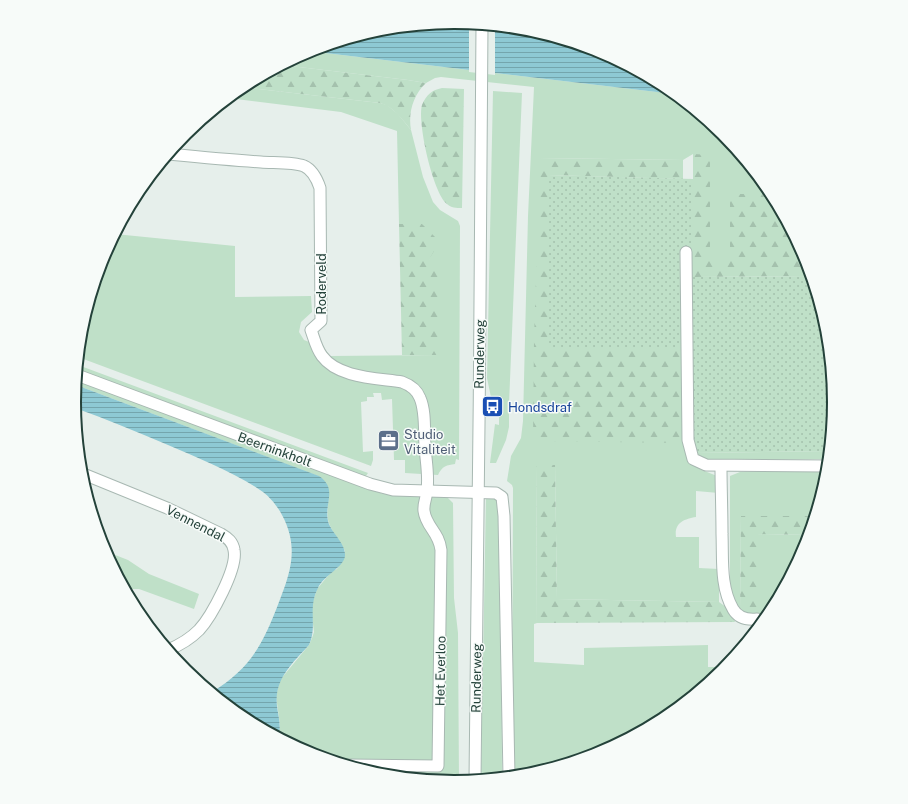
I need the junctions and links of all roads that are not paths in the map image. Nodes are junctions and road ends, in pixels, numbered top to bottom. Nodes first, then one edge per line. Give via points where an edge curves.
1 (482, 30) edge
2 (175, 155) edge
3 (686, 252) dead end
4 (82, 377) edge
5 (721, 466) junction
6 (822, 466) edge
7 (88, 476) edge
8 (427, 491) junction
9 (479, 492) junction
10 (757, 619) dead end
11 (173, 647) edge
12 (370, 765) edge
13 (509, 771) edge
14 (475, 774) edge

1 - 9 street, Runderweg
2 - 8 street, Roderveld via 302,165 316,177 320,188 321,321 311,330 320,354 329,365 344,372 411,385 420,397 424,420
3 - 5 street via 688,440 693,459 706,466
4 - 8 street, Beerninkholt via 370,484 393,490
5 - 6 street
5 - 10 street via 723,576 727,595 737,615 750,620
7 - 11 street, Vennendal via 167,508 227,537 231,542 235,556 233,565 214,610 189,639
8 - 9 street, Beerninkholt
8 - 12 street, Het Everloo via 424,500 426,520 437,535 441,550 438,766
9 - 13 street via 502,496
9 - 14 street, Runderweg

